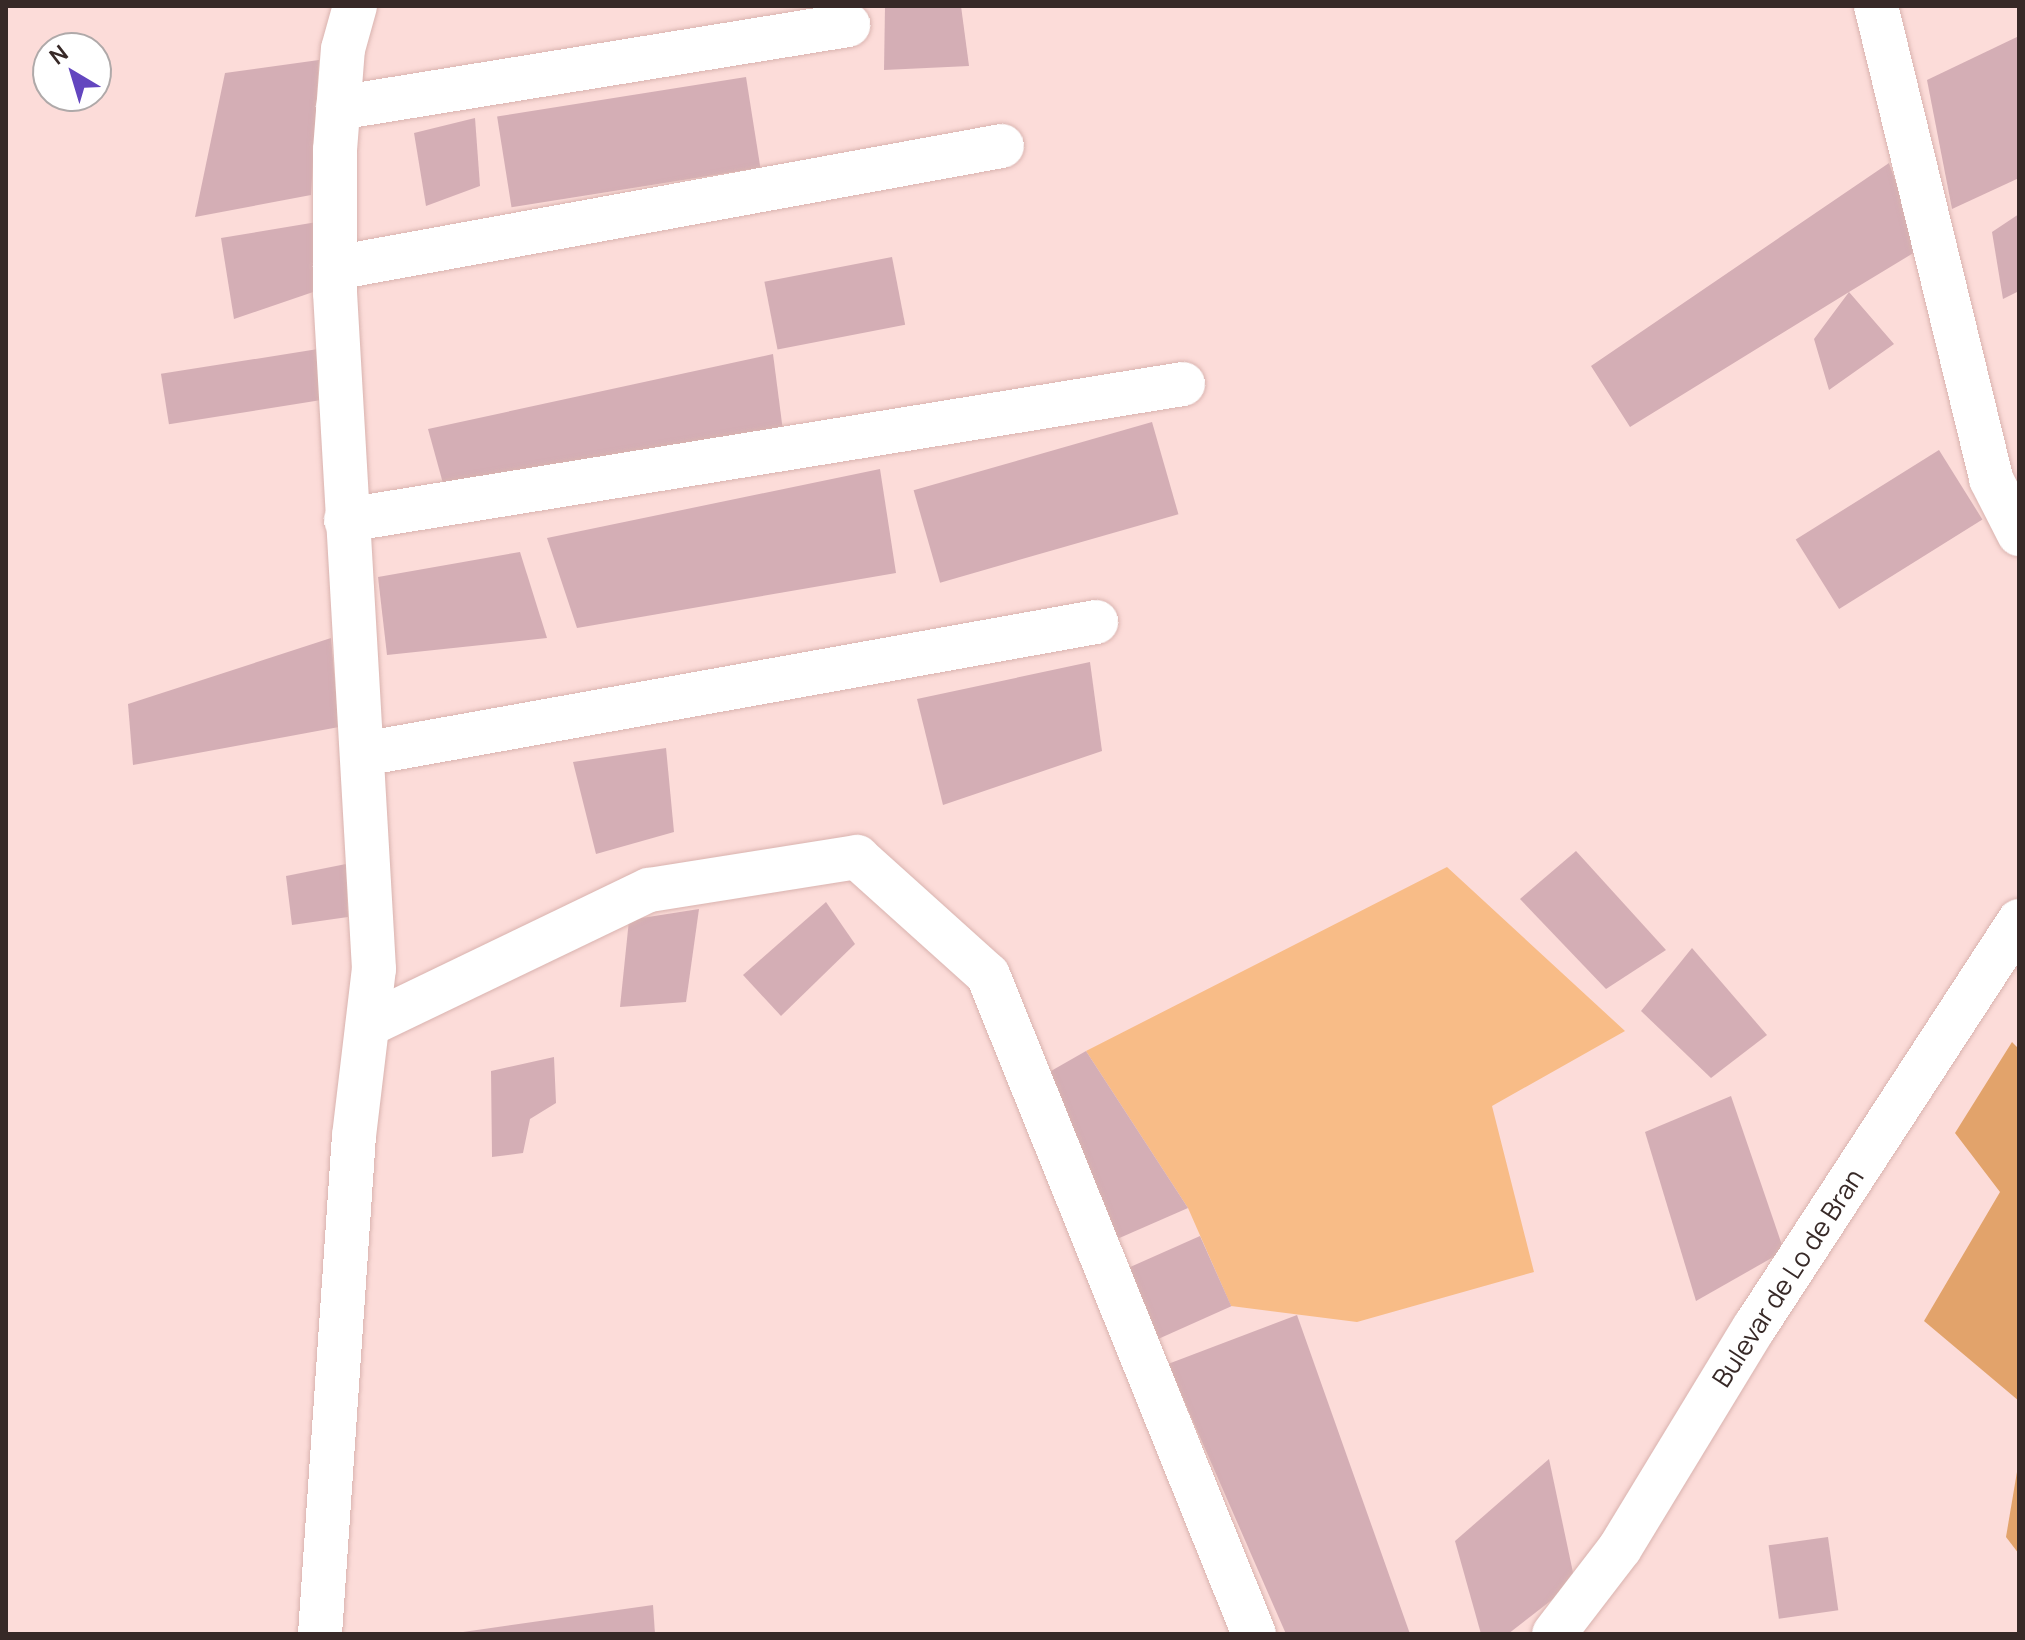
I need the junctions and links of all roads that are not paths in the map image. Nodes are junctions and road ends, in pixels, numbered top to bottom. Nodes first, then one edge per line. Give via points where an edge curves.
1 (355, 6) edge
2 (1876, 6) edge
3 (848, 25) dead end
4 (338, 108) junction
5 (1002, 146) dead end
6 (335, 268) junction
7 (1183, 384) dead end
8 (346, 520) junction
9 (2019, 534) edge
10 (1096, 622) dead end
11 (363, 754) junction
12 (2019, 921) edge
13 (368, 1025) junction
14 (320, 1634) edge
15 (1254, 1634) edge
16 (1554, 1634) edge

1 - 4 street via 343,49
2 - 9 street via 1991,479
3 - 4 street
4 - 6 street
5 - 6 street
6 - 8 street
7 - 8 street
8 - 11 street
10 - 11 street
11 - 13 street via 374,969
12 - 16 street, Bulevar de Lo de Bran via 1754,1328 1620,1548
13 - 14 street via 354,1136
13 - 15 street via 649,890 857,857 988,975

